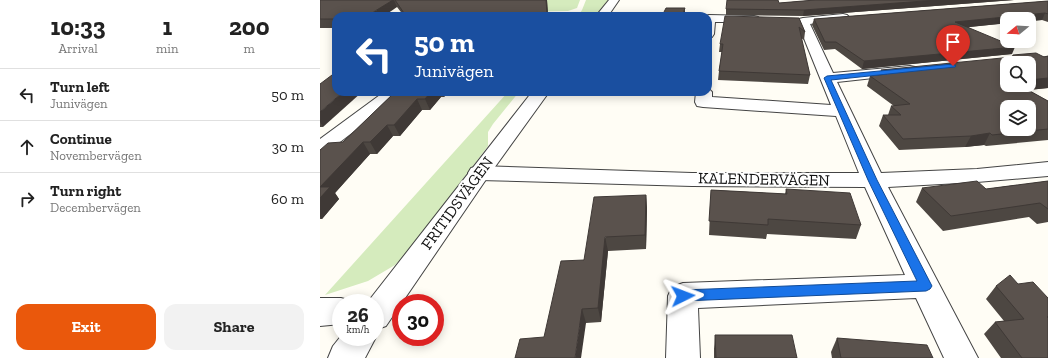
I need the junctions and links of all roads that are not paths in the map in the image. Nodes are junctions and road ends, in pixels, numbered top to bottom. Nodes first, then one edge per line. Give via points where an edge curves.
1 (614, 0) edge
2 (605, 12) edge
3 (858, 16) edge
4 (712, 18) edge
5 (764, 19) edge
6 (922, 69) edge
7 (827, 78) junction
8 (390, 96) edge
9 (538, 96) edge
10 (704, 96) edge
11 (842, 111) junction
12 (320, 148) edge
13 (1048, 169) edge
14 (479, 172) junction
15 (873, 180) junction
16 (926, 286) junction
17 (384, 301) edge
18 (332, 311) edge
19 (320, 312) edge
20 (354, 346) edge
21 (345, 358) edge
22 (683, 358) edge
23 (961, 358) edge

1 - 2 street
3 - 7 street via 799,20
4 - 5 street
6 - 7 street
7 - 11 street
8 - 12 street
9 - 14 street, FRITIDSVÄGEN
10 - 11 street via 703,102
11 - 15 street
13 - 15 street, KALENDERVÄGEN
14 - 15 street, KALENDERVÄGEN
14 - 17 street, FRITIDSVÄGEN
15 - 16 street
16 - 22 street via 683,296
16 - 23 street
18 - 19 street
20 - 21 street

